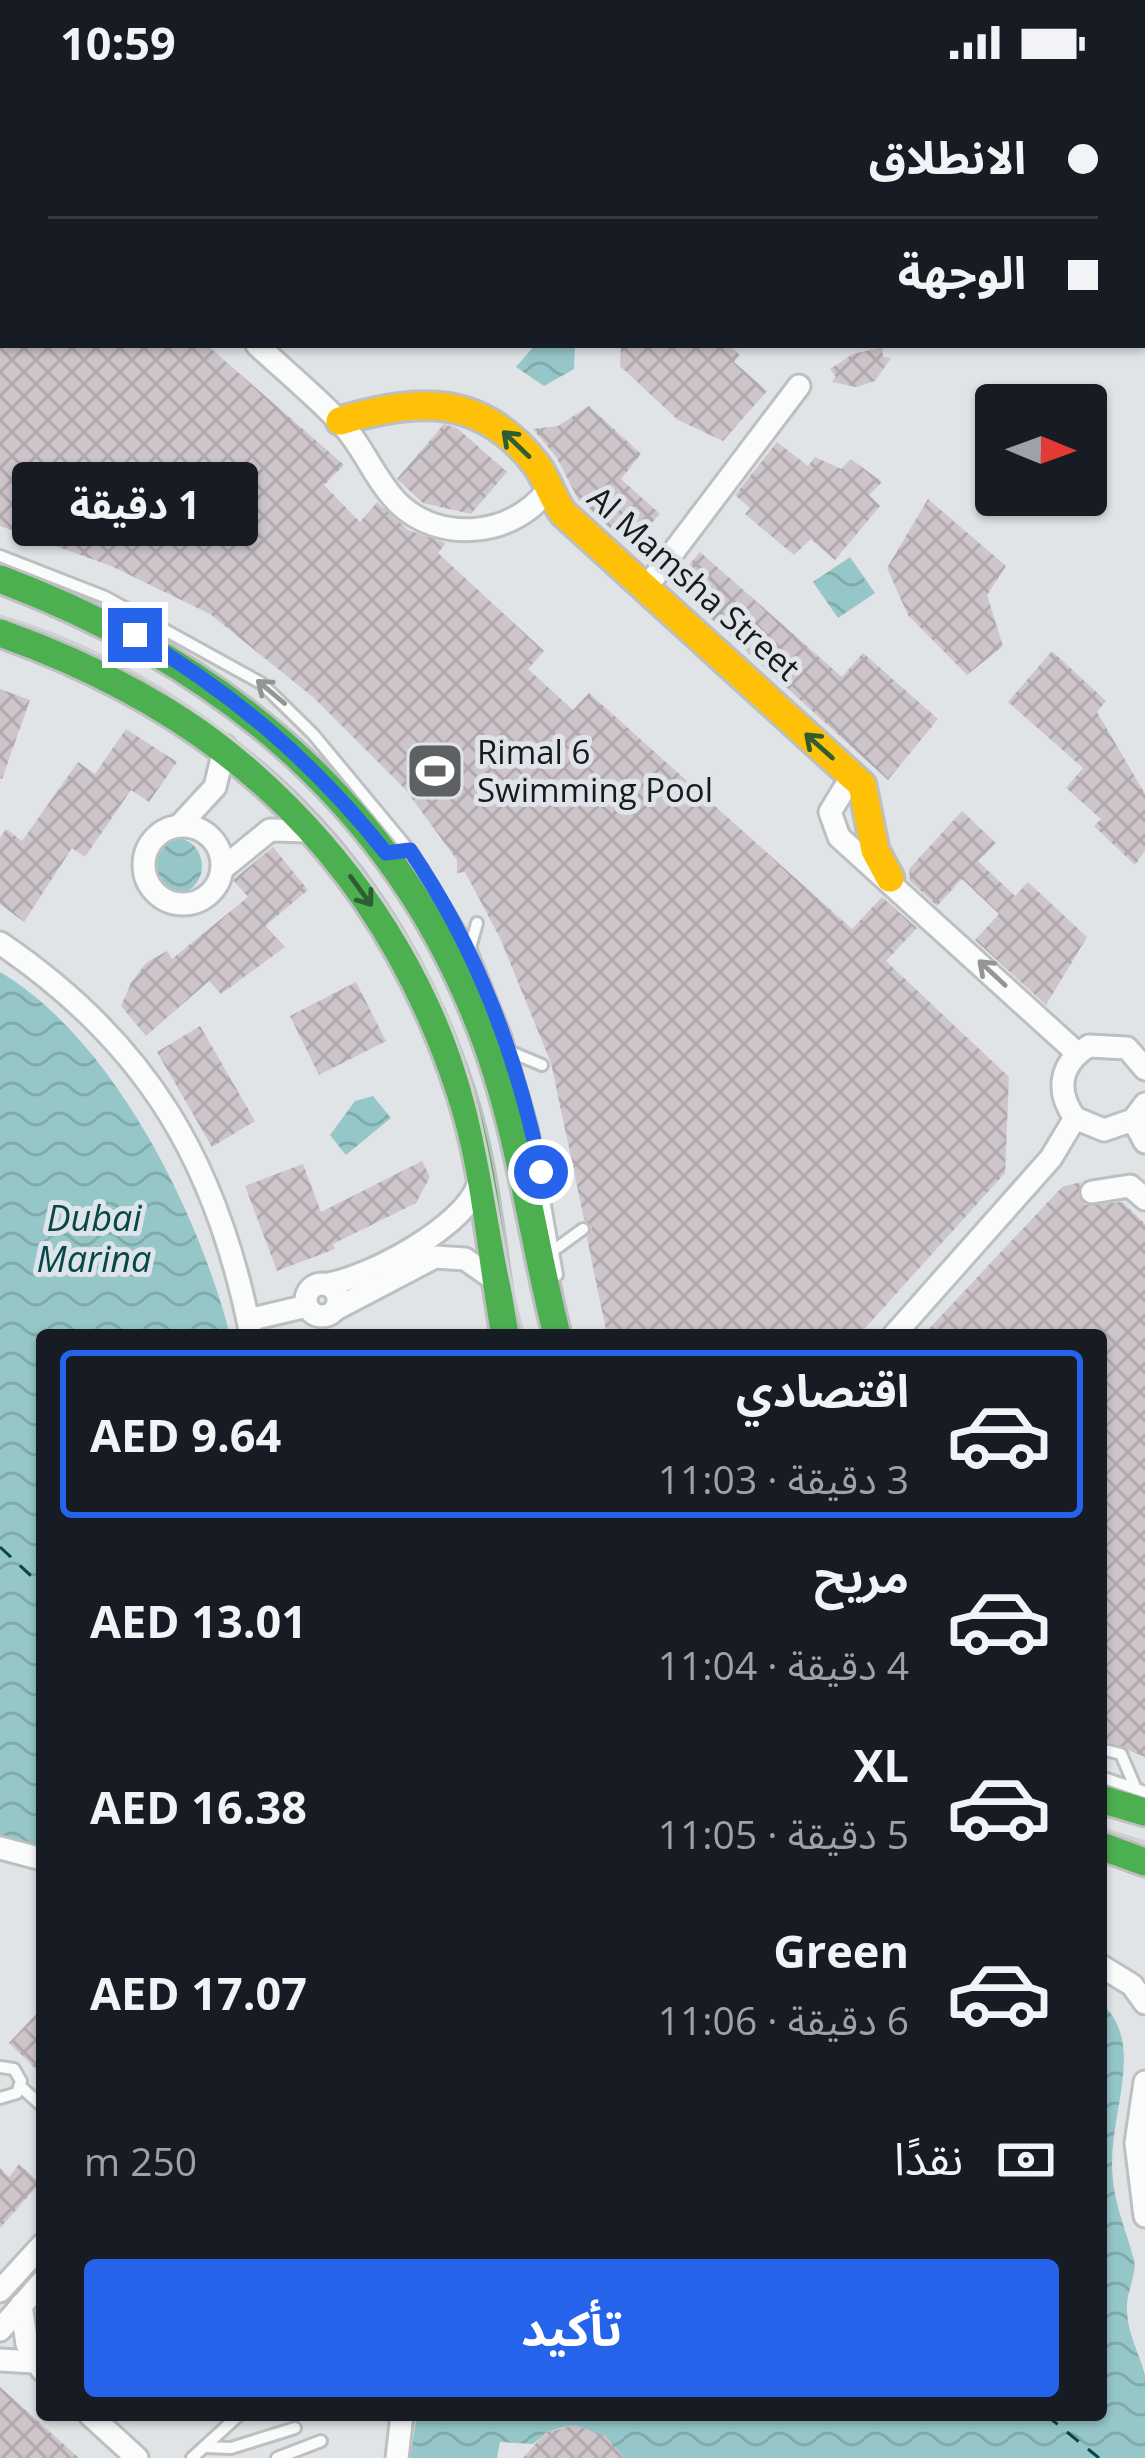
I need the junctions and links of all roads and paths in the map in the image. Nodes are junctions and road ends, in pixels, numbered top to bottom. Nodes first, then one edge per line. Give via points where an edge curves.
1 (260, 348) edge
2 (799, 386) dead end
3 (340, 421) junction
4 (546, 492) junction
5 (0, 556) edge
6 (0, 579) edge
7 (646, 588) junction
8 (0, 633) edge
9 (225, 746) junction
10 (852, 776) junction
11 (179, 826) junction
12 (316, 832) junction
13 (398, 852) junction
14 (222, 869) junction
15 (890, 878) junction
16 (477, 923) dead end
17 (0, 943) edge
18 (470, 948) junction
19 (511, 1052) junction
20 (1077, 1053) junction
21 (542, 1065) dead end
22 (1145, 1069) edge
23 (1139, 1112) edge
24 (1075, 1118) junction
25 (1145, 1142) edge
26 (480, 1179) junction
27 (1092, 1192) dead end
28 (1145, 1199) edge
29 (550, 1214) junction
30 (557, 1248) junction
31 (496, 1281) junction
32 (328, 1284) junction
33 (307, 1306) junction
34 (336, 1309) junction
35 (554, 1324) edge
36 (250, 1328) edge
37 (504, 1329) edge
38 (899, 1329) edge
39 (1107, 1750) edge
40 (1107, 1780) edge
41 (1142, 1798) edge
42 (1107, 1799) edge
43 (0, 1848) edge
44 (1107, 1848) edge
45 (36, 1857) edge
46 (1145, 1862) edge
47 (1107, 1970) edge
48 (1145, 2003) edge
49 (0, 2068) edge
50 (1145, 2082) edge
51 (21, 2087) junction
52 (0, 2098) edge
53 (36, 2100) edge
54 (1145, 2216) edge
55 (36, 2251) edge
56 (1, 2289) edge
57 (36, 2289) edge
58 (21, 2305) junction
59 (0, 2330) edge
60 (36, 2359) edge
61 (0, 2360) edge
62 (36, 2366) edge
63 (97, 2421) edge
64 (233, 2421) edge
65 (402, 2421) edge
66 (295, 2428) dead end
67 (321, 2440) dead end
68 (205, 2447) junction
69 (137, 2458) edge
70 (192, 2458) edge
71 (277, 2458) edge
72 (397, 2458) edge

1 - 3 street
2 - 7 street
4 -> 3 main road, Al Mamsha Street via 532,460 493,422 456,404 416,400
3 - 4 street via 395,500 427,520 471,530 500,526
4 - 7 main road, Al Mamsha Street
13 -> 5 lane via 304,724 261,683 105,597
6 - 13 main road via 118,627 251,711
10 -> 7 main road, Al Mamsha Street
8 - 9 main road via 104,671
9 - 11 street via 214,787
9 - 12 main road
10 - 15 main road via 868,795 869,842
10 - 15 street via 833,799 832,826 854,854
11 - 14 street via 205,832
11 - 14 street via 159,834 146,853 156,894 191,904 212,891
12 - 14 street via 270,830
12 -> 26 main road via 414,976 448,1055
13 - 18 lane
13 - 35 main road via 477,1016
20 -> 15 street
16 - 18 lane
17 - 36 street via 94,1018 167,1106 219,1208
18 - 19 lane
19 - 21 lane
19 - 29 lane
20 - 22 street via 1115,1044
20 - 24 street via 1062,1078
23 - 24 street via 1104,1130
23 - 25 street
24 - 38 street via 1051,1158
26 - 31 main road
26 - 32 street via 450,1226
27 - 28 street via 1130,1186
29 - 30 lane
29 - 30 lane via 581,1229
30 - 35 lane
31 - 34 street via 465,1258 435,1257
31 - 37 main road
32 - 33 street via 310,1289
32 - 34 street via 339,1298
33 - 34 street via 321,1316
33 - 36 street
39 - 41 lane via 1121,1754
40 - 41 lane
41 - 42 main road
43 - 45 street
44 - 46 main road
47 - 48 street
49 - 51 lane via 14,2069
50 - 54 street via 1136,2143
51 - 52 lane
51 - 53 lane
55 - 56 street
57 - 58 street
58 - 59 street
58 - 60 street
61 - 62 street
63 - 69 street
64 - 68 lane
65 - 72 street
66 - 68 lane via 225,2450
67 - 71 lane
68 - 70 lane

